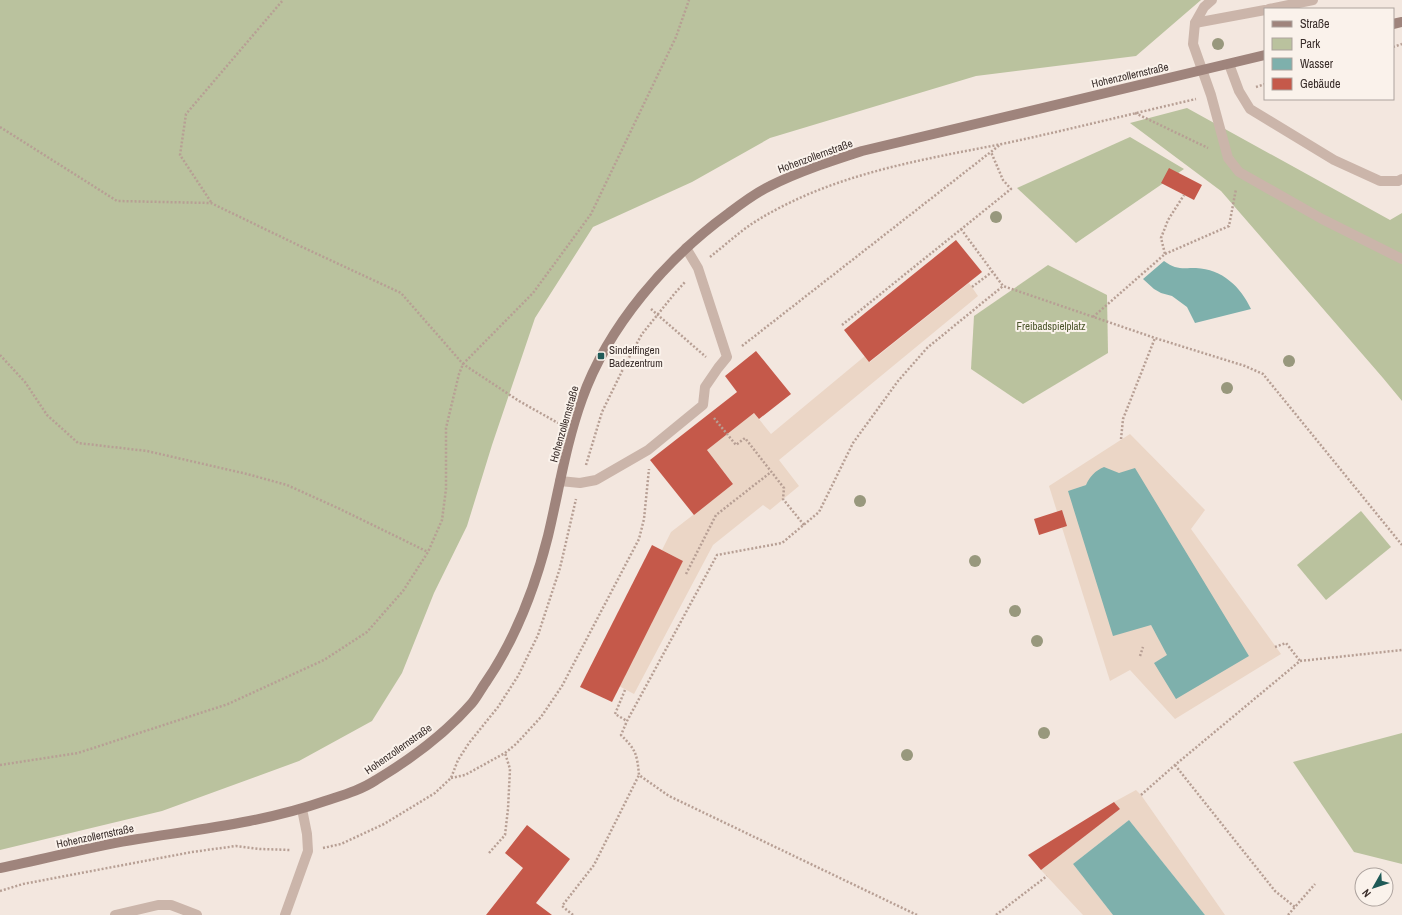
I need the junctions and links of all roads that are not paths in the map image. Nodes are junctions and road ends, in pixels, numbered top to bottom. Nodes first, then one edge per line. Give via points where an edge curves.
1 (1212, 0) edge
2 (1313, 0) edge
3 (1274, 8) edge
4 (1264, 10) edge
5 (1195, 24) junction
6 (1264, 55) edge
7 (1229, 64) junction
8 (1201, 70) junction
9 (1402, 179) edge
10 (686, 248) junction
11 (1402, 259) edge
12 (560, 481) junction
13 (302, 809) junction
14 (0, 868) edge
15 (115, 915) edge
16 (197, 915) edge
17 (285, 915) edge

1 - 5 lane via 1204,7
2 - 3 lane
4 - 5 lane
5 - 8 lane via 1193,44
6 - 7 street, Hohenzollernstraße
7 - 8 street, Hohenzollernstraße
7 - 9 lane via 1239,91 1250,109 1334,160 1380,182
8 - 10 street, Hohenzollernstraße via 862,151 808,169 751,197
8 - 11 lane via 1211,95 1228,158 1239,172 1322,219
10 - 12 street, Hohenzollernstraße via 639,299 601,356 583,397
10 - 12 lane via 698,268 727,357 705,387 704,405 648,450 596,480 580,483
12 - 13 street, Hohenzollernstraße via 534,584 519,622 498,664 472,702 425,747 374,782 348,794
13 - 14 street, Hohenzollernstraße
13 - 17 lane via 308,851
15 - 16 lane via 171,905

